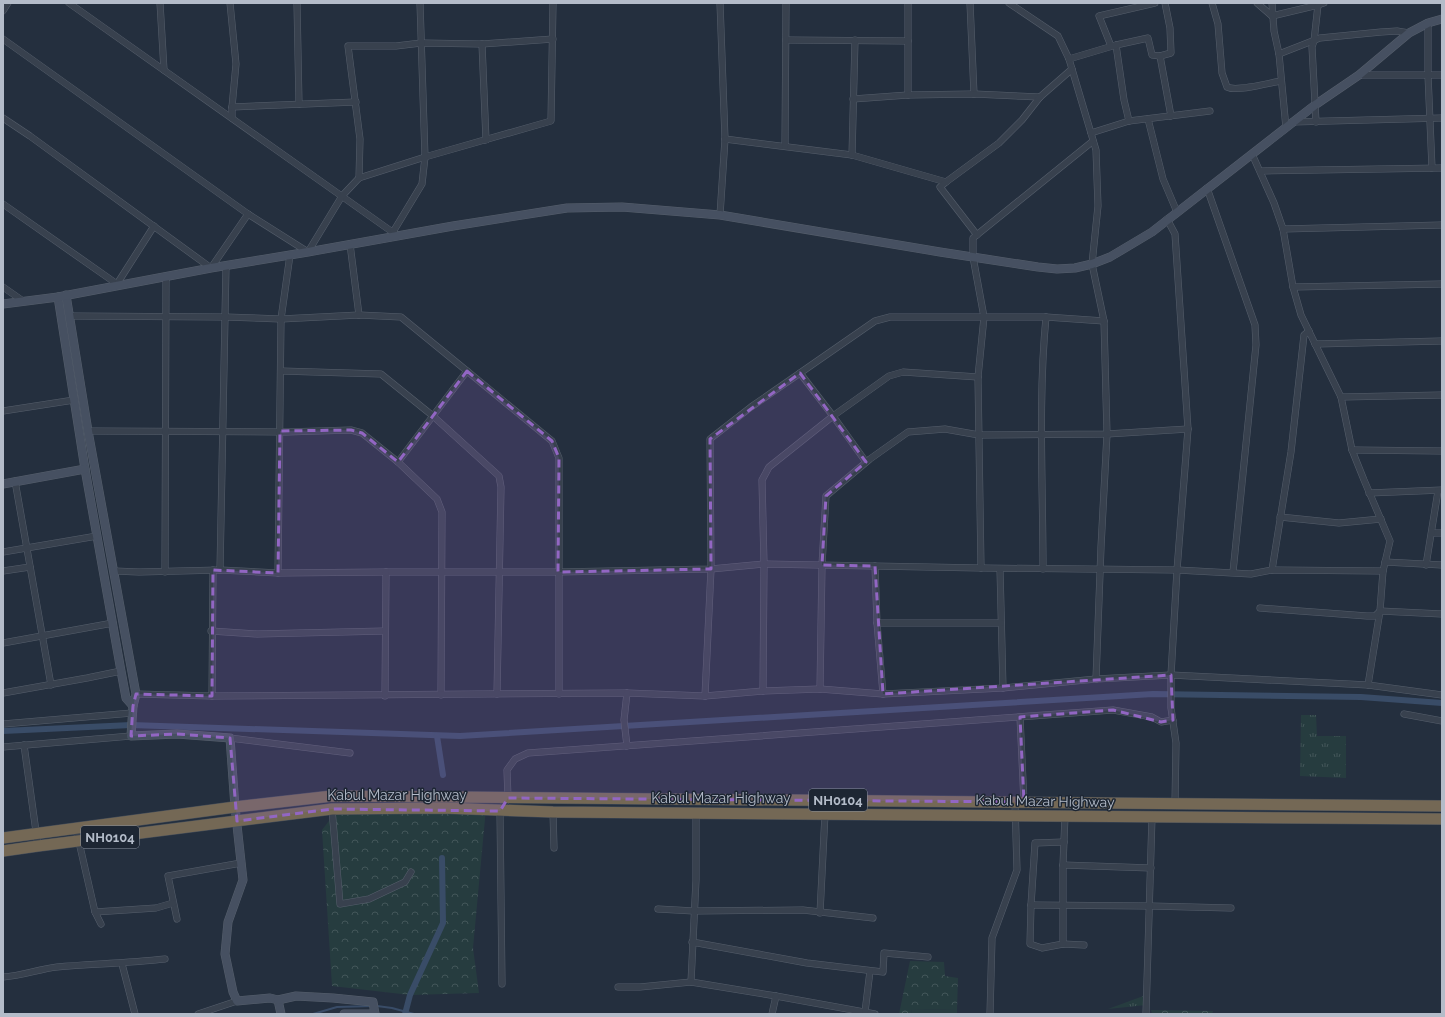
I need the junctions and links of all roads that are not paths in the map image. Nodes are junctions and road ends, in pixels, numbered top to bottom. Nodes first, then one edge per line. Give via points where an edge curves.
1 (8, 3) edge
2 (69, 3) edge
3 (160, 3) edge
4 (230, 3) edge
5 (297, 3) edge
6 (420, 3) edge
7 (553, 3) edge
8 (720, 3) edge
9 (786, 3) edge
10 (908, 3) edge
11 (970, 3) edge
12 (1009, 3) edge
13 (1155, 3) edge
14 (1165, 3) edge
15 (1212, 3) edge
16 (1257, 3) edge
17 (1272, 3) edge
18 (1321, 4) edge
19 (3, 11) edge
20 (1272, 16) junction
21 (1442, 19) edge
22 (1428, 23) junction
23 (1409, 33) junction
24 (3, 39) edge
25 (553, 39) junction
26 (786, 40) junction
27 (855, 40) junction
28 (908, 41) junction
29 (1314, 41) junction
30 (421, 43) junction
31 (482, 44) junction
32 (1113, 46) junction
33 (1280, 54) junction
34 (1160, 56) junction
35 (1069, 59) junction
36 (1072, 69) junction
37 (164, 70) junction
38 (1359, 75) junction
39 (1442, 75) edge
40 (1428, 76) junction
41 (1281, 81) junction
42 (974, 94) junction
43 (908, 95) junction
44 (1040, 97) junction
45 (853, 99) junction
46 (356, 102) junction
47 (299, 104) junction
48 (1315, 105) junction
49 (232, 107) junction
50 (1210, 111) dead end
51 (1170, 116) junction
52 (3, 118) edge
53 (232, 118) junction
54 (1430, 118) junction
55 (1442, 118) edge
56 (1148, 119) junction
57 (1129, 121) junction
58 (1316, 122) junction
59 (1289, 125) junction
60 (1091, 133) junction
61 (725, 138) junction
62 (486, 140) junction
63 (1093, 141) junction
64 (785, 146) junction
65 (1252, 154) junction
66 (852, 155) junction
67 (425, 157) junction
68 (1432, 168) junction
69 (1442, 168) edge
70 (1261, 171) junction
71 (359, 178) junction
72 (946, 182) junction
73 (1207, 188) junction
74 (342, 196) junction
75 (3, 204) edge
76 (1177, 212) junction
77 (248, 214) junction
78 (720, 215) junction
79 (1168, 220) junction
80 (1442, 225) edge
81 (154, 226) junction
82 (1283, 229) junction
83 (395, 234) junction
84 (977, 235) junction
85 (350, 244) junction
86 (308, 252) junction
87 (290, 255) junction
88 (973, 257) junction
89 (1092, 264) junction
90 (226, 266) junction
91 (211, 268) junction
92 (166, 277) junction
93 (1442, 284) edge
94 (117, 285) junction
95 (3, 287) edge
96 (1293, 287) junction
97 (62, 296) junction
98 (23, 301) junction
99 (3, 304) edge
100 (359, 315) junction
101 (70, 316) junction
102 (166, 316) junction
103 (225, 317) junction
104 (984, 317) junction
105 (1046, 317) junction
106 (281, 319) junction
107 (1104, 321) junction
108 (1309, 331) junction
109 (1442, 341) edge
110 (1315, 344) junction
111 (281, 371) junction
112 (467, 371) junction
113 (800, 373) junction
114 (978, 376) junction
115 (1442, 395) edge
116 (1341, 396) junction
117 (74, 400) junction
118 (3, 411) edge
119 (433, 416) junction
120 (833, 416) junction
121 (1188, 429) junction
122 (88, 431) junction
123 (222, 431) junction
124 (166, 432) junction
125 (280, 432) junction
126 (1042, 433) junction
127 (979, 434) junction
128 (1107, 434) junction
129 (1352, 450) junction
130 (1442, 451) edge
131 (398, 462) junction
132 (866, 462) junction
133 (85, 469) junction
134 (15, 481) junction
135 (3, 484) edge
136 (1440, 491) edge
137 (1369, 493) junction
138 (1280, 517) junction
139 (1381, 519) junction
140 (1432, 533) junction
141 (1442, 533) edge
142 (97, 536) junction
143 (26, 548) junction
144 (3, 552) edge
145 (1385, 562) junction
146 (764, 564) junction
147 (1426, 564) junction
148 (822, 565) junction
149 (1442, 565) edge
150 (875, 566) junction
151 (30, 567) junction
152 (981, 568) junction
153 (1000, 568) junction
154 (711, 569) junction
155 (1043, 569) junction
156 (1101, 569) junction
157 (216, 570) junction
158 (1177, 570) junction
159 (1272, 570) junction
160 (3, 571) edge
161 (114, 571) junction
162 (500, 571) junction
163 (1383, 571) junction
164 (164, 572) junction
165 (386, 572) junction
166 (443, 572) junction
167 (558, 572) junction
168 (1233, 572) junction
169 (278, 573) junction
170 (1260, 608) dead end
171 (1380, 611) junction
172 (1442, 614) edge
173 (1001, 622) junction
174 (113, 623) junction
175 (877, 623) junction
176 (211, 631) junction
177 (385, 632) junction
178 (42, 636) junction
179 (3, 643) edge
180 (121, 671) junction
181 (1171, 675) junction
182 (1096, 679) junction
183 (51, 685) junction
184 (1368, 685) junction
185 (1003, 688) junction
186 (820, 689) junction
187 (763, 691) junction
188 (3, 693) edge
189 (628, 693) junction
190 (136, 694) junction
191 (497, 694) junction
192 (559, 694) junction
193 (883, 694) junction
194 (1442, 694) edge
195 (441, 695) junction
196 (212, 696) junction
197 (385, 696) junction
198 (705, 696) junction
199 (132, 713) junction
200 (1404, 714) dead end
201 (1020, 717) junction
202 (1173, 720) junction
203 (1442, 721) edge
204 (3, 724) edge
205 (131, 733) junction
206 (230, 738) junction
207 (24, 745) junction
208 (626, 746) junction
209 (3, 747) edge
210 (350, 754) dead end
211 (508, 798) junction
212 (1020, 802) junction
213 (1175, 804) junction
214 (1442, 806) edge
215 (235, 807) junction
216 (332, 809) junction
217 (500, 810) junction
218 (553, 812) junction
219 (696, 812) junction
220 (825, 814) junction
221 (1015, 815) junction
222 (1065, 816) junction
223 (1152, 817) junction
224 (1442, 819) edge
225 (237, 821) junction
226 (76, 829) junction
227 (37, 833) junction
228 (3, 838) edge
229 (78, 841) junction
230 (1064, 842) junction
231 (38, 846) junction
232 (554, 848) dead end
233 (3, 851) edge
234 (241, 863) junction
235 (1063, 865) junction
236 (1151, 868) junction
237 (411, 872) dead end
238 (173, 903) junction
239 (1031, 905) junction
240 (1063, 906) junction
241 (1150, 906) junction
242 (1231, 908) dead end
243 (658, 909) dead end
244 (694, 911) junction
245 (95, 912) junction
246 (820, 913) junction
247 (873, 918) dead end
248 (176, 919) dead end
249 (101, 924) dead end
250 (692, 942) junction
251 (1063, 944) junction
252 (1084, 945) dead end
253 (928, 957) dead end
254 (165, 959) dead end
255 (122, 964) junction
256 (870, 971) junction
257 (3, 977) edge
258 (691, 982) junction
259 (502, 984) dead end
260 (618, 987) dead end
261 (776, 996) junction
262 (278, 1000) junction
263 (236, 1001) junction
264 (374, 1010) edge
265 (865, 1012) junction
266 (135, 1014) edge
267 (198, 1014) edge
268 (281, 1014) edge
269 (344, 1014) edge
270 (772, 1014) edge
271 (875, 1014) edge
272 (990, 1014) edge
273 (1146, 1014) edge

1 - 19 street
2 - 37 street
3 - 37 street
4 - 49 street via 236,64
5 - 47 street
6 - 30 street
7 - 25 street
8 - 61 street
9 - 26 street
10 - 28 street
11 - 42 street
12 - 35 street via 1058,36
13 - 32 street via 1099,16
14 - 34 street via 1171,53
15 - 41 street via 1218,24 1222,73 1227,87 1239,88
16 - 20 street
17 - 20 street
18 - 20 street
18 - 29 street
20 - 33 street
21 - 22 main road
22 - 23 main road
22 - 40 street
23 - 29 street via 1381,32 1320,38
23 - 38 main road
24 - 77 street
25 - 31 street
25 - 62 street via 551,121
26 - 27 street
26 - 64 street
27 - 28 street
27 - 45 street
28 - 43 street
29 - 33 street
29 - 48 street via 1312,48
30 - 31 street
30 - 46 street via 348,46
30 - 67 street
31 - 62 street
32 - 34 street via 1148,38 1152,55
32 - 35 street
32 - 57 street
33 - 41 street
34 - 51 street
35 - 36 street
36 - 44 street
36 - 60 street
37 - 53 street
38 - 40 street
38 - 48 main road
39 - 40 street
40 - 54 street
41 - 59 street
42 - 43 street
42 - 44 street
43 - 45 street
44 - 72 street via 999,143
45 - 66 street
46 - 47 street
46 - 71 street via 360,138
47 - 49 street
48 - 58 street
48 - 59 main road
49 - 53 street
50 - 51 street
51 - 56 street
52 - 81 street
53 - 74 street
54 - 55 street
54 - 58 street
54 - 68 street
56 - 57 street
56 - 76 street via 1163,179
57 - 60 street
58 - 59 street
59 - 65 main road
60 - 63 street
61 - 64 street
61 - 78 street
62 - 67 street
63 - 84 street
63 - 89 street via 1096,150 1098,206
64 - 66 street
65 - 70 street
65 - 73 main road
66 - 72 street
67 - 71 street
67 - 83 street via 422,184
68 - 69 street
68 - 70 street
70 - 82 street
71 - 74 street
72 - 84 street via 940,187
73 - 76 main road
73 - 168 street via 1255,325 1256,345
74 - 83 street
74 - 86 street
75 - 94 street
76 - 79 main road
77 - 86 street
77 - 91 street
78 - 83 main road via 622,207 567,208
78 - 88 main road
79 - 89 main road via 1110,257
79 - 121 street via 1175,234
80 - 82 street
81 - 91 street
81 - 94 street
82 - 96 street
83 - 85 main road
84 - 88 street via 973,238
85 - 86 main road
85 - 100 street
86 - 87 main road
87 - 90 main road
87 - 106 street
88 - 89 main road via 1057,269
88 - 104 street
89 - 107 street
90 - 91 main road
90 - 103 street
91 - 92 main road
92 - 94 main road
92 - 102 street
93 - 96 street
94 - 97 main road
95 - 98 street
96 - 108 street via 1300,314
97 - 98 main road
97 - 101 main road
97 - 117 main road
98 - 99 main road
100 - 106 street
100 - 112 street via 401,317
101 - 102 street
101 - 122 main road
102 - 103 street
102 - 124 street
103 - 106 street
103 - 123 street
104 - 105 street
104 - 113 street via 890,317 874,320
104 - 114 street
105 - 107 street
105 - 126 street
106 - 111 street
107 - 128 street
108 - 110 street
108 - 138 street via 1304,334 1291,452
109 - 110 street
110 - 116 street
111 - 119 street via 381,374
111 - 125 street
112 - 119 street
112 - 167 street via 552,441 559,458
113 - 120 street
113 - 154 street via 710,439
114 - 120 street via 903,372 889,376
114 - 127 street
115 - 116 street
116 - 129 street
117 - 118 street
117 - 133 main road
119 - 131 street
119 - 162 street via 499,476
120 - 132 street
120 - 146 street via 770,467 762,480
121 - 128 street
121 - 158 street
122 - 124 street
122 - 161 main road
123 - 124 street
123 - 125 street
123 - 157 street
124 - 164 street
125 - 131 street via 351,430 362,433
125 - 169 street
126 - 127 street
126 - 128 street
126 - 155 street
127 - 132 street via 945,429 908,432
127 - 152 street
128 - 156 street
129 - 130 street
129 - 137 street
131 - 166 street via 437,499 442,512
132 - 148 street via 826,496
133 - 134 main road
133 - 142 main road
134 - 135 main road
134 - 143 street
136 - 137 street
136 - 140 street
137 - 139 street
138 - 139 street via 1339,523
138 - 159 street
139 - 145 street via 1390,541
140 - 141 street
140 - 147 street
142 - 143 street
142 - 174 main road
143 - 144 street
143 - 151 street
145 - 147 street
145 - 163 street
146 - 148 street
146 - 154 street
146 - 187 street
147 - 149 street
148 - 150 street
148 - 186 street
150 - 152 street
150 - 175 street
151 - 160 street
151 - 178 street
152 - 153 street
153 - 155 street
153 - 173 street
154 - 167 street
154 - 198 street
155 - 156 street
156 - 158 street
156 - 182 street
157 - 164 street
157 - 169 street
157 - 176 street
158 - 168 street
158 - 181 street
159 - 163 street
159 - 168 street via 1251,574
161 - 164 street
161 - 190 main road
162 - 166 street
162 - 167 street
162 - 191 street
163 - 171 street
165 - 166 street
165 - 169 street
165 - 177 street
166 - 195 street
167 - 192 street
170 - 171 street via 1367,616 1375,616
171 - 172 street
171 - 184 street
173 - 175 street
173 - 185 street
174 - 178 street
174 - 180 main road
175 - 193 street
176 - 177 street via 257,634
176 - 196 street
177 - 197 street
178 - 179 street
178 - 183 street
180 - 183 street
180 - 199 main road via 126,698
181 - 182 street
181 - 184 street
181 - 202 street
182 - 185 street
183 - 188 street
184 - 194 street
185 - 193 street
186 - 187 street
186 - 193 street
187 - 198 street
189 - 192 street
189 - 198 street
189 - 208 street via 624,720
190 - 196 street
190 - 199 main road
191 - 192 street
191 - 195 street
195 - 197 street
196 - 197 street
199 - 204 street
199 - 205 main road
200 - 203 street
201 - 202 street via 1113,710 1152,717 1161,722
201 - 208 street
201 - 212 street
202 - 213 street via 1176,743
205 - 206 main road
205 - 207 street
206 - 210 street
206 - 215 main road
207 - 209 street
207 - 227 street
208 - 211 street via 528,753 516,759 507,770
211 - 212 highway, Kabul Mazar Highway / NH0104
211 - 215 highway, Kabul Mazar Highway / NH0104 via 332,796
211 - 217 street
212 - 213 highway, Kabul Mazar Highway / NH0104
212 - 221 street
213 - 214 highway, Kabul Mazar Highway / NH0104
215 - 225 main road
215 - 226 highway, Kabul Mazar Highway / NH0104
216 - 217 highway, Kabul Mazar Highway / NH0104
216 - 225 highway, Kabul Mazar Highway / NH0104
216 - 237 street via 340,904 369,899 405,882
217 - 218 highway, Kabul Mazar Highway / NH0104
217 - 259 street
218 - 219 highway, Kabul Mazar Highway / NH0104
218 - 232 street
219 - 220 highway, Kabul Mazar Highway / NH0104
219 - 244 street
220 - 221 highway, Kabul Mazar Highway / NH0104
220 - 246 street
221 - 222 highway, Kabul Mazar Highway / NH0104
221 - 272 street via 1017,870 992,938
222 - 223 highway, Kabul Mazar Highway / NH0104
222 - 230 street
223 - 224 highway, Kabul Mazar Highway / NH0104
223 - 236 street
225 - 229 highway, Kabul Mazar Highway / NH0104
225 - 234 main road
226 - 227 highway, Kabul Mazar Highway / NH0104
226 - 229 street
227 - 228 highway, Kabul Mazar Highway / NH0104
227 - 231 street
229 - 231 highway, Kabul Mazar Highway / NH0104
229 - 245 street
230 - 235 street
230 - 239 street via 1035,843
231 - 233 highway, Kabul Mazar Highway / NH0104
234 - 238 street via 168,876
234 - 263 main road via 243,880 228,922 225,954
235 - 236 street
235 - 240 street
236 - 241 street
238 - 245 street via 156,908
238 - 248 street
239 - 240 street
239 - 251 street via 1030,944 1042,948
240 - 241 street
240 - 251 street
241 - 242 street
241 - 273 street
243 - 244 street
244 - 246 street via 803,910
244 - 250 street
245 - 249 street
246 - 247 street
250 - 256 street via 807,963
250 - 258 street
251 - 252 street
253 - 256 street via 884,953 883,972
254 - 255 street
255 - 257 street via 56,968
255 - 266 street
256 - 265 street
258 - 260 street
258 - 261 street
261 - 265 street
261 - 270 street
262 - 263 main road via 270,998
262 - 264 main road via 296,996 372,1002
262 - 268 main road
263 - 267 street
264 - 269 main road
265 - 271 street

